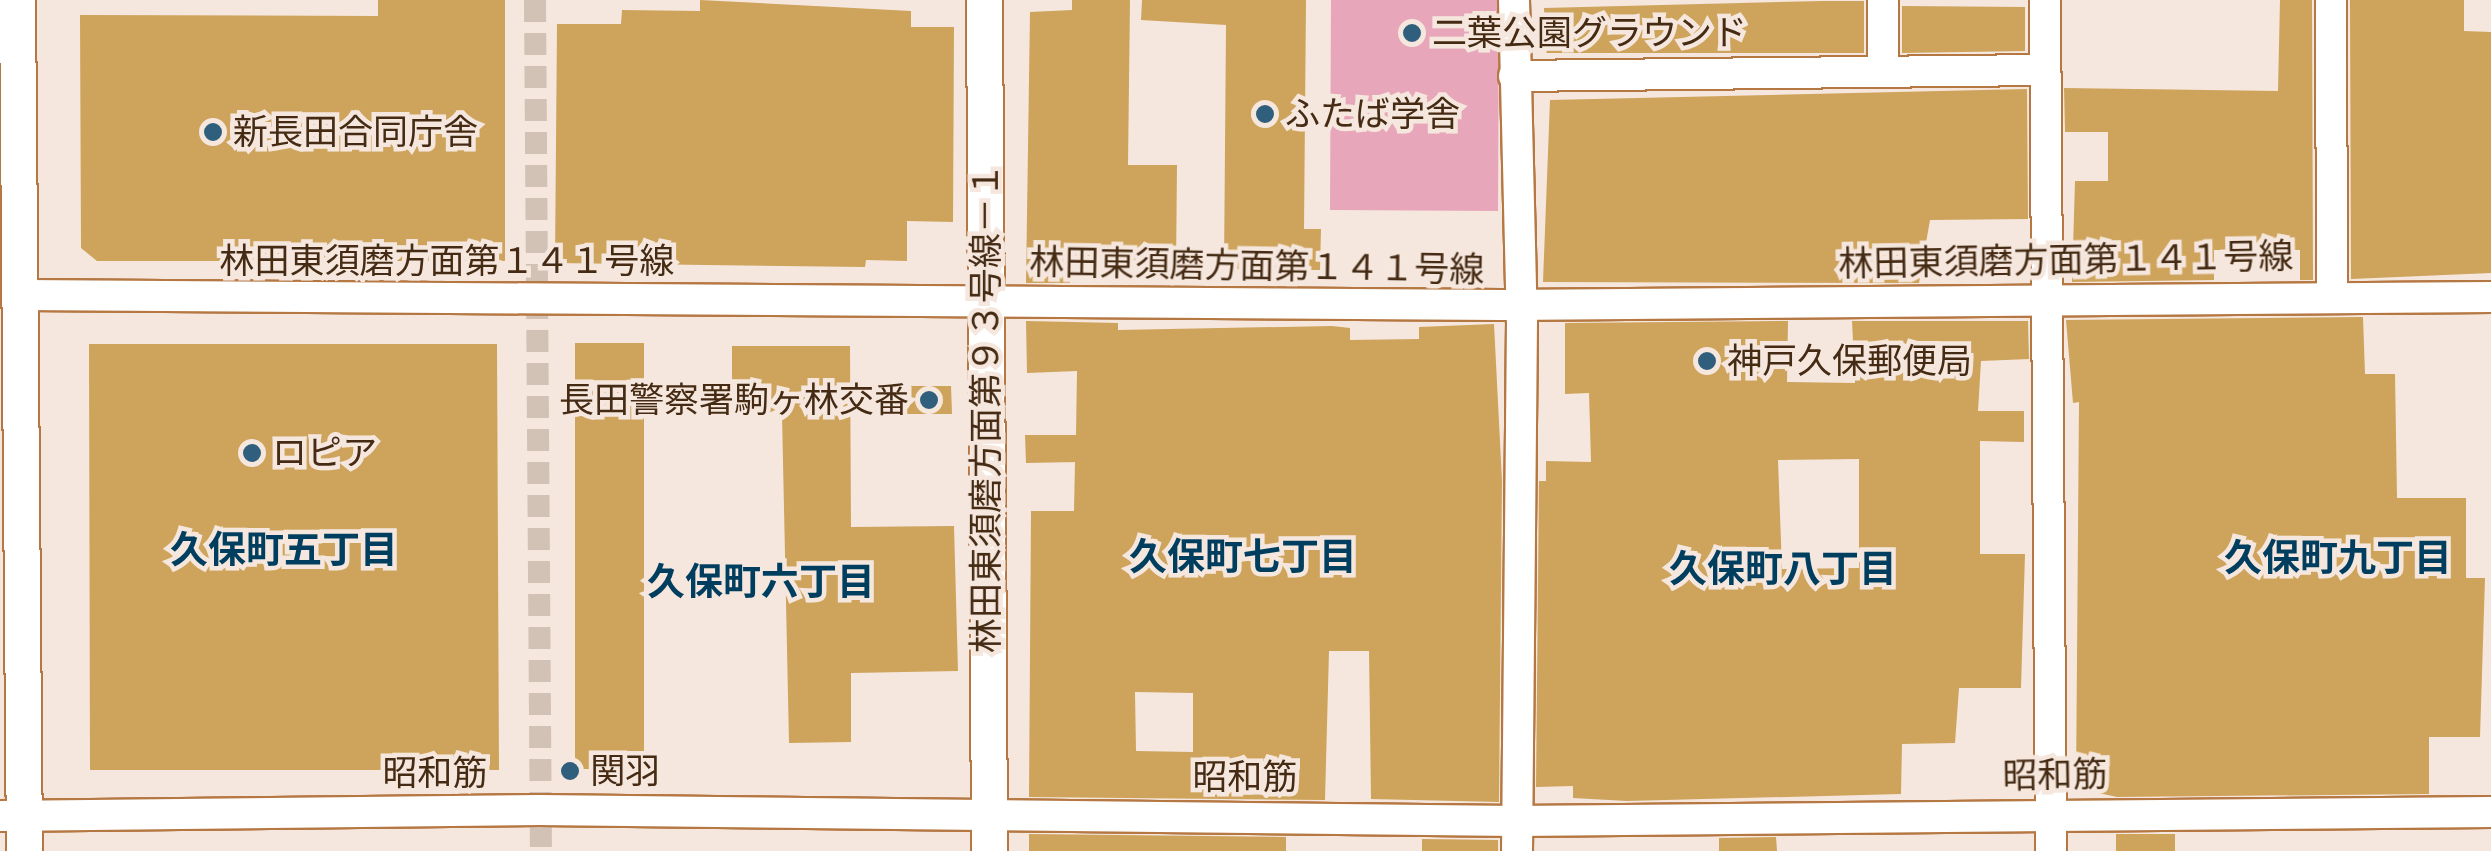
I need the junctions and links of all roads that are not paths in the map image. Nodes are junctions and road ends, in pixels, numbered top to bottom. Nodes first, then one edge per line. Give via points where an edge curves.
1 (17, 0) edge
2 (984, 0) edge
3 (1514, 0) edge
4 (1883, 0) edge
5 (2045, 0) edge
6 (2331, 0) edge
7 (1883, 67) junction
8 (2045, 70) junction
9 (1514, 76) junction
10 (2332, 293) junction
11 (22, 295) junction
12 (2044, 297) junction
13 (2491, 297) edge
14 (986, 300) junction
15 (1522, 305) junction
16 (2051, 812) junction
17 (2491, 812) edge
18 (12, 814) edge
19 (989, 834) edge
20 (1517, 836) edge
21 (24, 851) edge
22 (2052, 851) edge

1 - 11 street
2 - 14 street, 林田東須磨方面第９３号線－１
3 - 9 street
4 - 7 street
5 - 8 street
6 - 10 street
7 - 8 street
7 - 9 street
8 - 12 street
9 - 15 street
10 - 12 street, 林田東須磨方面第１４１号線
10 - 13 street, 林田東須磨方面第１４１号線
11 - 14 street, 林田東須磨方面第１４１号線
11 - 18 street
12 - 15 street, 林田東須磨方面第１４１号線
12 - 16 street
14 - 15 street, 林田東須磨方面第１４１号線
14 - 19 street, 林田東須磨方面第９３号線－１
15 - 20 street
16 - 17 street, 昭和筋
16 - 20 street, 昭和筋
16 - 22 street
18 - 19 street, 昭和筋
18 - 21 street
19 - 20 street, 昭和筋

